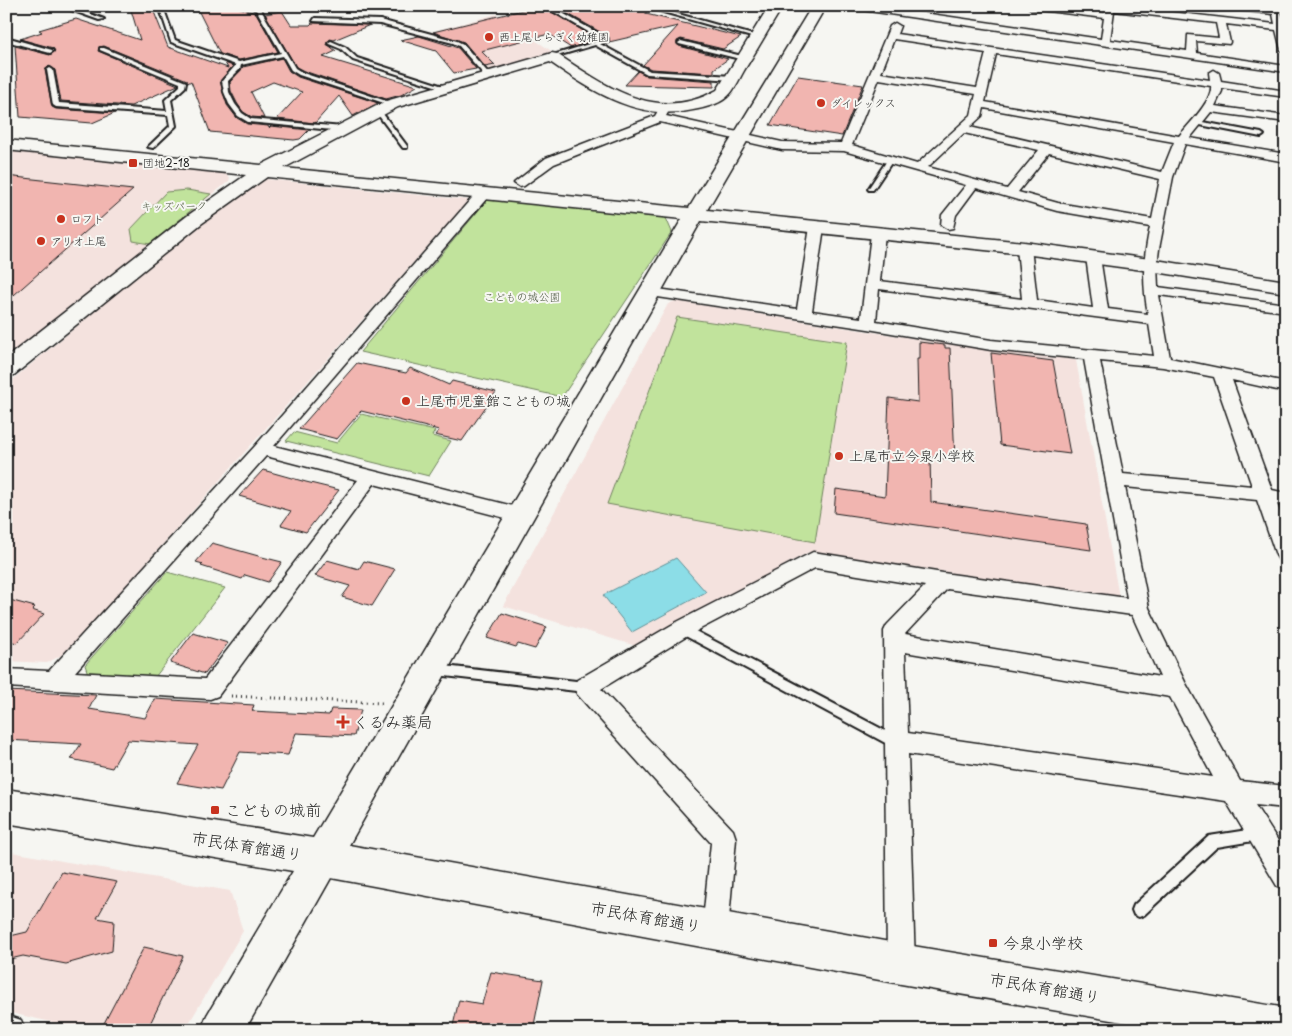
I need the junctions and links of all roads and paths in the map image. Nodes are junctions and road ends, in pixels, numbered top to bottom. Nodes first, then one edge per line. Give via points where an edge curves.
1 (62, 6) edge
2 (98, 6) edge
3 (252, 6) edge
4 (546, 6) edge
5 (644, 6) edge
6 (776, 6) edge
7 (819, 6) edge
8 (855, 6) edge
9 (1031, 6) edge
10 (1191, 6) edge
11 (1227, 6) edge
12 (161, 7) edge
13 (1131, 8) edge
14 (901, 9) edge
15 (1276, 9) edge
16 (80, 12) junction
17 (1108, 16) junction
18 (1192, 18) junction
19 (101, 19) dead end
20 (315, 20) dead end
21 (1220, 21) junction
22 (1280, 28) junction
23 (890, 36) junction
24 (758, 37) junction
25 (6, 38) edge
26 (1105, 42) junction
27 (330, 43) dead end
28 (595, 43) junction
29 (681, 43) dead end
30 (1043, 46) junction
31 (102, 49) dead end
32 (1286, 50) edge
33 (50, 51) dead end
34 (992, 51) junction
35 (284, 54) junction
36 (1192, 55) junction
37 (552, 57) junction
38 (744, 58) junction
39 (1211, 58) junction
40 (239, 64) junction
41 (1286, 69) edge
42 (50, 70) dead end
43 (874, 75) junction
44 (488, 76) junction
45 (733, 78) junction
46 (1216, 84) junction
47 (446, 88) junction
48 (982, 92) junction
49 (1286, 94) edge
50 (979, 104) junction
51 (385, 108) junction
52 (1208, 108) junction
53 (170, 113) junction
54 (661, 114) junction
55 (1286, 120) edge
56 (1197, 123) junction
57 (343, 129) junction
58 (962, 129) junction
59 (6, 132) edge
60 (1261, 136) dead end
61 (742, 137) junction
62 (1181, 138) junction
63 (6, 145) edge
64 (150, 147) junction
65 (405, 147) dead end
66 (845, 147) junction
67 (1046, 148) junction
68 (1286, 158) edge
69 (890, 160) junction
70 (283, 161) junction
71 (918, 168) junction
72 (262, 172) junction
73 (1167, 177) junction
74 (520, 183) junction
75 (973, 184) junction
76 (871, 189) dead end
77 (483, 194) junction
78 (1010, 194) junction
79 (699, 207) junction
80 (1157, 224) junction
81 (948, 225) junction
82 (817, 228) junction
83 (878, 234) junction
84 (1024, 248) junction
85 (1093, 257) junction
86 (1151, 257) junction
87 (1286, 270) edge
88 (872, 284) junction
89 (1286, 287) edge
90 (1151, 290) junction
91 (651, 292) junction
92 (1030, 303) junction
93 (1286, 308) edge
94 (1101, 313) junction
95 (804, 315) junction
96 (1156, 320) junction
97 (868, 324) junction
98 (1091, 354) junction
99 (1163, 362) junction
100 (6, 370) edge
101 (1222, 373) junction
102 (1286, 387) edge
103 (262, 449) junction
104 (370, 477) junction
105 (1116, 480) junction
106 (1263, 494) junction
107 (1286, 500) edge
108 (521, 515) junction
109 (1286, 554) edge
110 (943, 581) junction
111 (1139, 608) junction
112 (682, 629) junction
113 (894, 641) junction
114 (432, 669) junction
115 (6, 678) edge
116 (54, 681) junction
117 (584, 687) junction
118 (210, 689) junction
119 (1177, 689) junction
120 (386, 704) dead end
121 (895, 742) junction
122 (1233, 791) junction
123 (1286, 797) edge
124 (6, 806) edge
125 (1260, 834) junction
126 (322, 858) junction
127 (1286, 877) edge
128 (1139, 910) dead end
129 (715, 930) junction
130 (901, 964) junction
131 (1195, 1021) edge
132 (6, 1029) edge
133 (1286, 1029) edge
134 (11, 1030) edge
135 (222, 1030) edge

1 - 16 lane
2 - 16 lane
3 - 35 lane via 258,10
4 - 28 lane via 606,40
5 - 24 lane
6 - 24 street
7 - 61 street
8 - 14 street
9 - 17 street
10 - 18 street
11 - 15 street
12 - 40 lane via 173,41
13 - 17 street via 1110,8
13 - 18 street
14 - 23 street
14 - 30 street
15 - 22 street
16 - 19 lane
17 - 26 street
18 - 21 street
20 - 44 lane via 380,22 455,42
21 - 22 street
21 - 36 street via 1224,42 1191,37
22 - 32 street
23 - 34 street
23 - 43 street
24 - 38 street
25 - 33 lane
26 - 30 street
26 - 36 street
27 - 47 lane via 343,48 355,59
28 - 37 lane
28 - 45 lane via 649,73
29 - 38 lane
30 - 34 street
30 - 46 street
31 - 53 lane via 183,82 183,86 168,100
34 - 48 street
35 - 40 lane
35 - 51 lane via 293,69 301,74
36 - 39 street
37 - 44 street
37 - 54 street via 616,97
38 - 45 street
39 - 41 street
39 - 46 street
40 - 57 lane via 225,80 225,86 237,114 242,118
42 - 53 lane via 56,104
43 - 48 street
43 - 66 street
44 - 47 street
45 - 54 street via 723,93 711,101
46 - 49 street
46 - 52 street via 1217,91
47 - 51 street
48 - 50 street
50 - 58 street via 976,116
50 - 62 street
51 - 57 street
51 - 65 lane
52 - 55 street
52 - 56 street
53 - 64 lane via 173,126
54 - 61 street
54 - 74 street via 550,161
56 - 60 lane
56 - 62 street
57 - 70 street
58 - 67 street
58 - 71 street
59 - 64 street
61 - 66 street via 782,146
61 - 79 street
62 - 68 street
62 - 73 street
63 - 72 street
64 - 70 street
66 - 69 street
67 - 73 street
67 - 78 street
69 - 71 street
69 - 76 lane
70 - 72 street
70 - 74 street
71 - 75 street
72 - 77 street
72 - 100 street via 194,220
73 - 80 street
74 - 79 street
75 - 78 street
75 - 81 street via 949,215
77 - 79 street
77 - 103 street
78 - 80 street via 1057,207
79 - 81 street
79 - 82 street
79 - 91 street
80 - 86 street
81 - 86 street
82 - 83 street
82 - 95 street
83 - 84 street
83 - 88 street
84 - 85 street
84 - 92 street
85 - 86 street
85 - 94 street
86 - 87 street
86 - 89 street
86 - 90 street
88 - 92 street
88 - 97 street
90 - 93 street
90 - 96 street
91 - 95 street
91 - 108 street
92 - 94 street
94 - 96 street
95 - 97 street
96 - 99 street
97 - 98 street via 991,345
98 - 99 street
98 - 105 street
99 - 101 street
101 - 102 street
101 - 106 street
103 - 104 street
103 - 116 street
104 - 108 street
104 - 118 street
105 - 106 street
105 - 111 street
106 - 107 street
106 - 109 street
108 - 114 street
110 - 111 street
110 - 112 street via 813,560
110 - 113 street via 894,631
111 - 119 street
112 - 117 street
112 - 121 lane
113 - 119 street
113 - 121 street
114 - 117 lane
114 - 126 street
115 - 116 street
116 - 118 street
117 - 129 street via 724,839
118 - 120 path via 211,695
119 - 122 street
121 - 122 street
121 - 130 street
122 - 123 street
122 - 125 street
124 - 126 street, 市民体育館通り
125 - 127 street
125 - 128 lane via 1214,841
126 - 129 street, 市民体育館通り
126 - 135 street
129 - 130 street, 市民体育館通り
130 - 131 street, 市民体育館通り
131 - 133 street, 市民体育館通り
132 - 134 street

